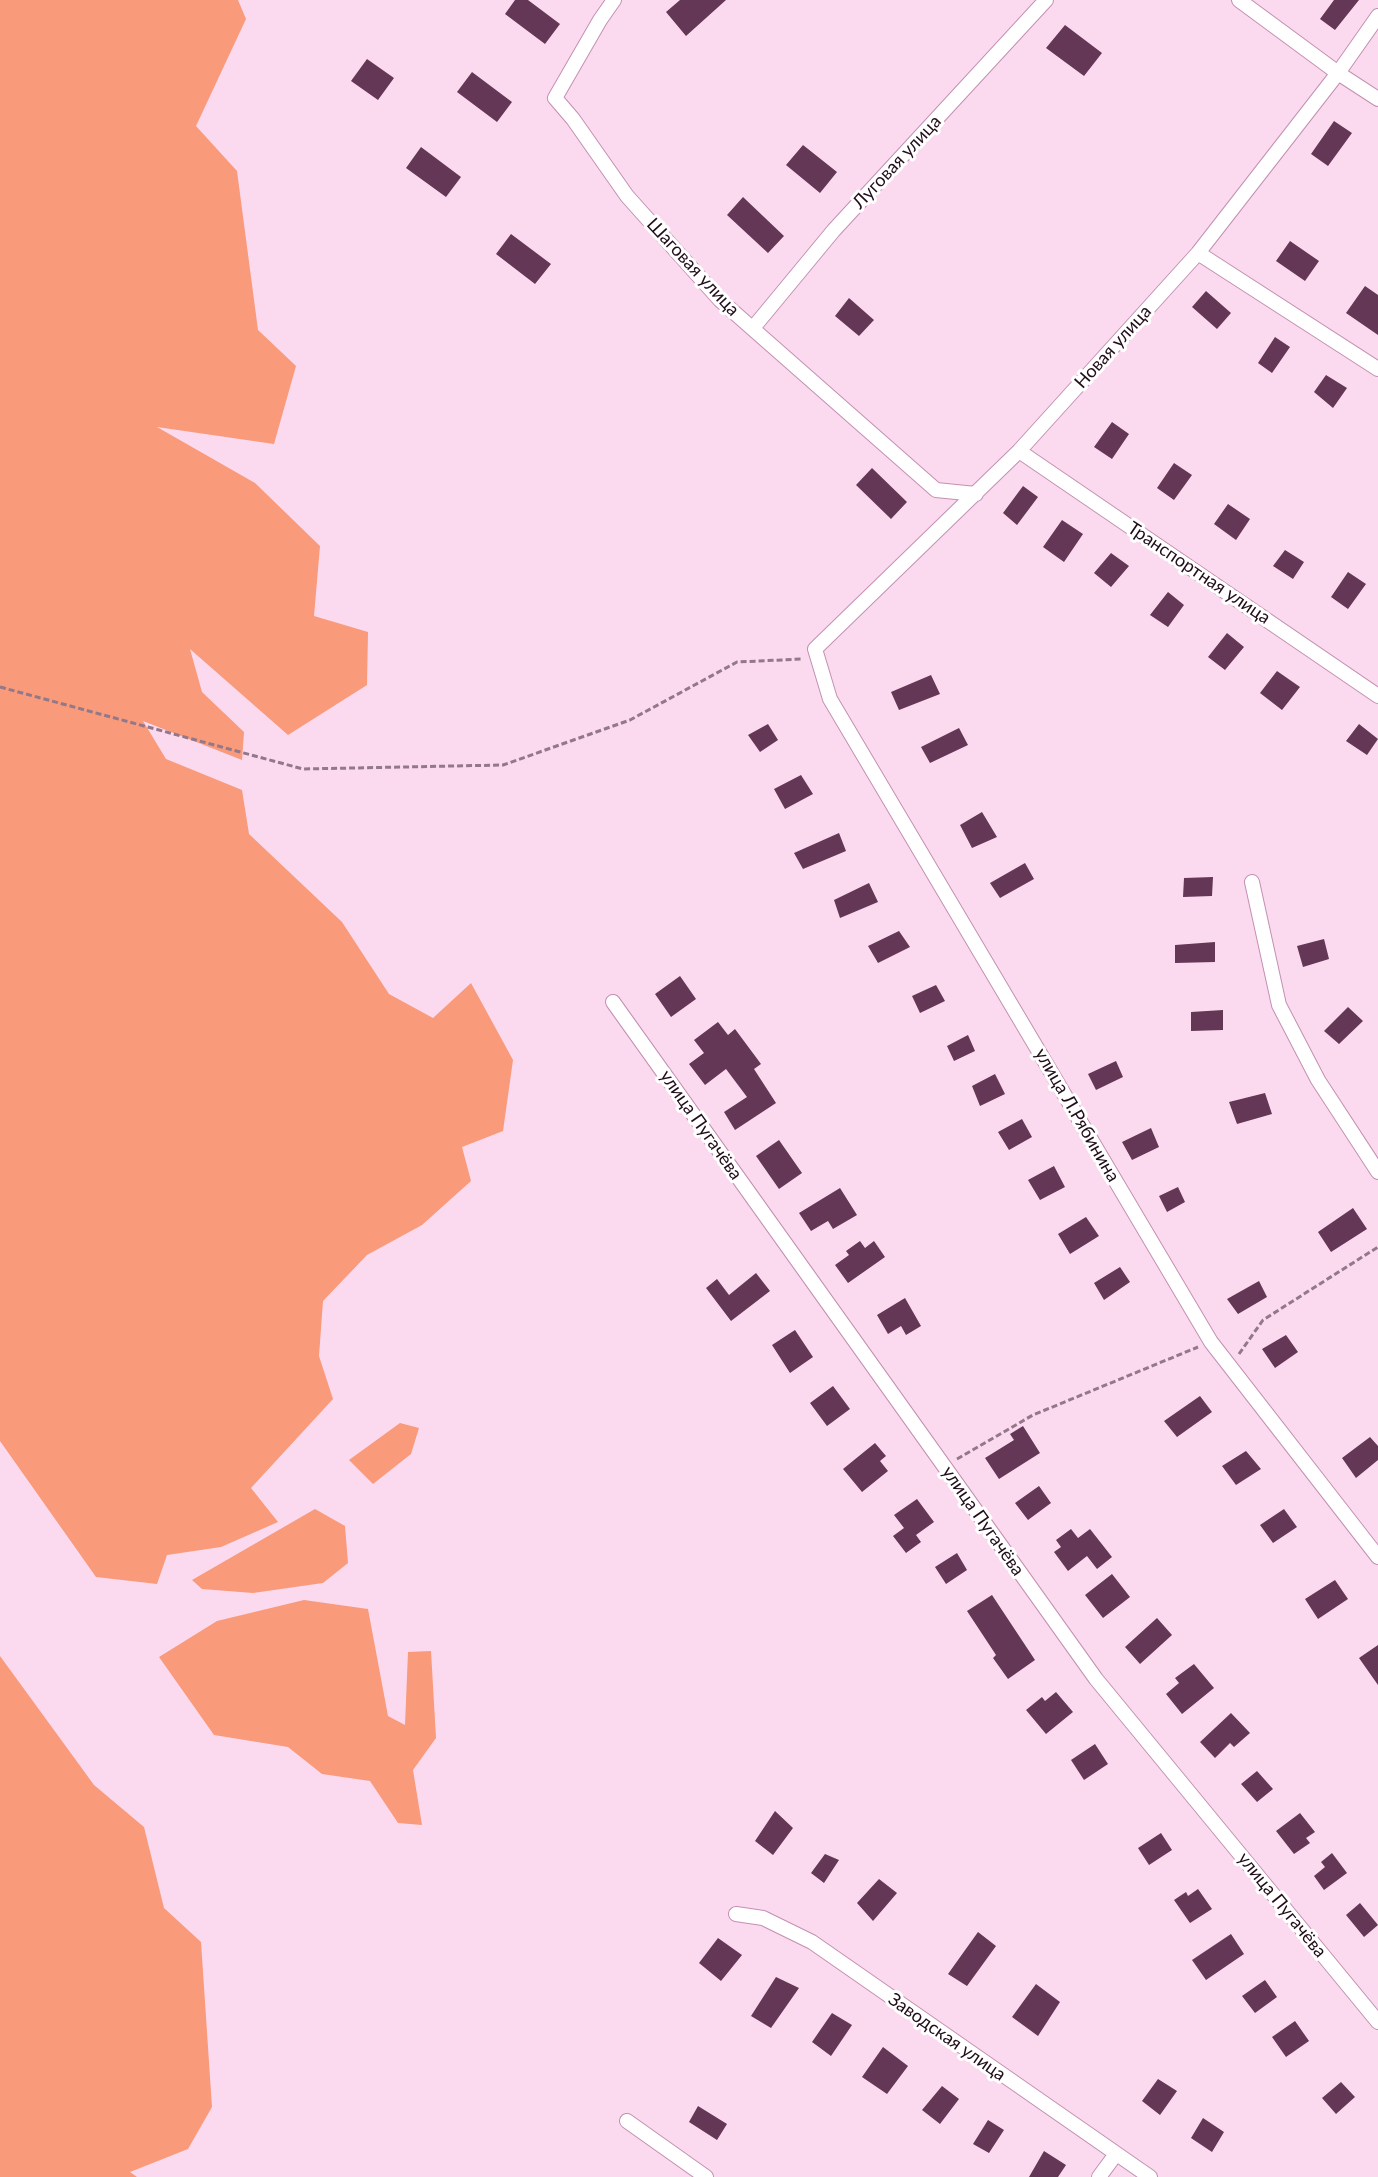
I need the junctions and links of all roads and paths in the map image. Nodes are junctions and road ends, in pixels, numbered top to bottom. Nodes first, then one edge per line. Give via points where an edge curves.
1 (614, 0) edge
2 (1046, 0) edge
3 (1239, 0) edge
4 (1378, 16) edge
5 (1338, 73) junction
6 (1378, 99) edge
7 (1198, 253) junction
8 (753, 328) junction
9 (1378, 369) edge
10 (1019, 451) junction
11 (976, 494) junction
12 (816, 653) junction
13 (0, 687) edge
14 (1378, 696) edge
15 (1252, 882) dead end
16 (613, 1002) dead end
17 (1378, 1172) edge
18 (1378, 1247) edge
19 (1211, 1342) junction
20 (1231, 1367) junction
21 (944, 1467) junction
22 (1378, 1557) edge
23 (736, 1914) dead end
24 (1378, 2022) edge
25 (627, 2121) dead end
26 (1116, 2154) junction
27 (706, 2177) edge
28 (1099, 2177) edge
29 (1150, 2177) edge

1 - 8 street, Шаговая улица via 555,98 627,196 720,300
2 - 8 street, Луговая улица via 834,230
3 - 5 street
4 - 5 street, Новая улица
5 - 6 street
5 - 7 street, Новая улица
7 - 9 street
7 - 10 street, Новая улица
8 - 11 street, Шаговая улица via 936,490
10 - 11 street, Новая улица
10 - 14 street, Транспортная улица
11 - 12 street, Новая улица
12 - 13 path via 737,662 630,720 503,765 303,769
12 - 19 street, улица Л.Рябинина via 830,699
15 - 17 street via 1280,1005 1318,1080
16 - 21 street, улица Пугачёва
18 - 20 path via 1263,1320
19 - 20 street, улица Л.Рябинина
19 - 21 path via 1032,1415
20 - 22 street, улица Л.Рябинина
21 - 24 street, улица Пугачёва via 1096,1679
23 - 26 street, Заводская улица via 763,1918 812,1942
25 - 27 street
26 - 28 street
26 - 29 street, Заводская улица

